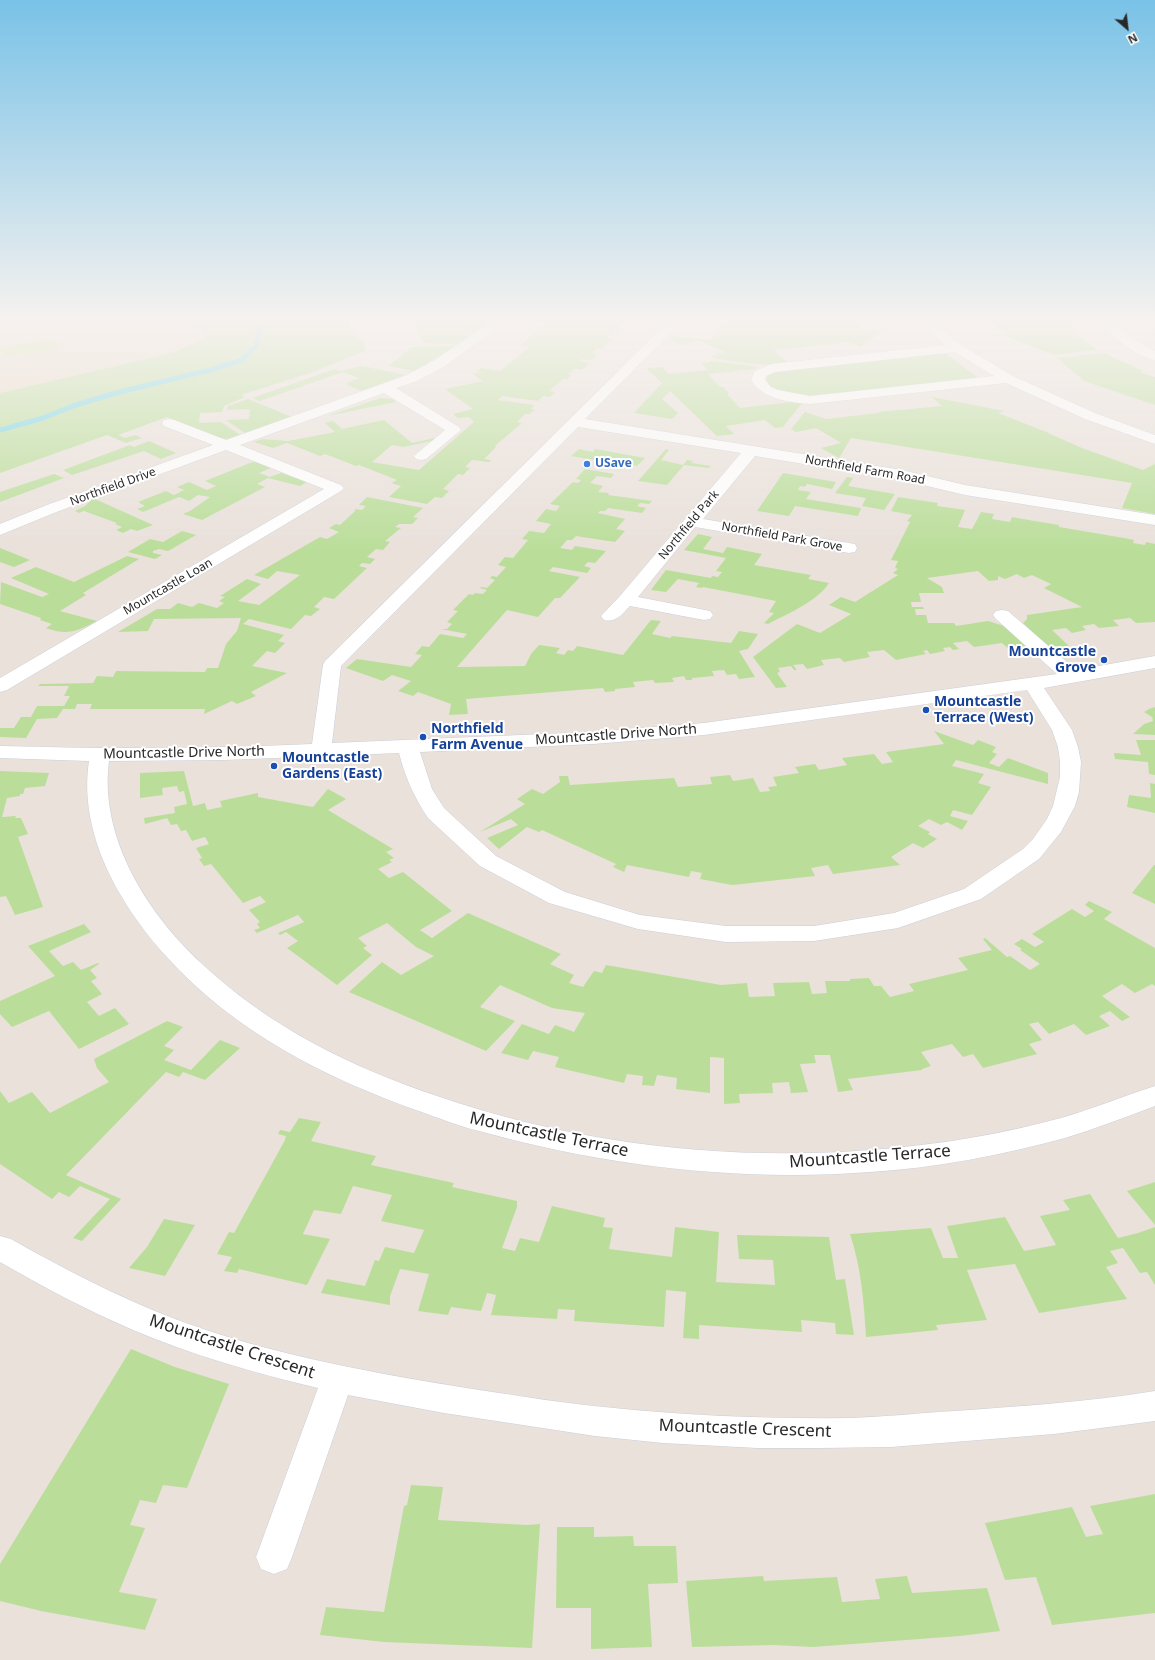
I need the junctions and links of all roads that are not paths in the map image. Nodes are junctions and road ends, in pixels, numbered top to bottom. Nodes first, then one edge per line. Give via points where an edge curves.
1 (363, 396) edge
2 (400, 396) edge
3 (601, 396) edge
4 (787, 396) edge
5 (843, 396) edge
6 (1047, 396) edge
7 (575, 422) junction
8 (169, 423) dead end
9 (1155, 440) edge
10 (226, 446) junction
11 (751, 451) junction
12 (421, 456) dead end
13 (1155, 520) edge
14 (692, 522) junction
15 (0, 530) edge
16 (849, 548) dead end
17 (626, 600) junction
18 (704, 615) dead end
19 (1002, 615) dead end
20 (610, 616) dead end
21 (1155, 662) edge
22 (1072, 677) junction
23 (1032, 684) junction
24 (0, 686) edge
25 (408, 746) junction
26 (321, 750) junction
27 (0, 752) edge
28 (100, 755) junction
29 (1155, 1096) edge
30 (0, 1248) edge
31 (336, 1380) junction
32 (1155, 1406) edge
33 (274, 1556) dead end

1 - 10 street, Northfield Drive
2 - 12 street via 454,430
3 - 7 street
4 - 5 street via 810,400
6 - 9 street via 1097,419
7 - 11 street, Northfield Farm Road
7 - 26 street via 332,665
8 - 10 street
10 - 15 street, Northfield Drive via 53,508
10 - 24 street, Mountcastle Loan via 336,488
11 - 13 street, Northfield Farm Road via 902,475 965,490
11 - 14 street, Northfield Park
14 - 16 street, Northfield Park Grove
14 - 17 street, Northfield Park
17 - 18 street
17 - 20 street, Northfield Park
19 - 22 street
21 - 22 street, Mountcastle Drive North
22 - 23 street, Mountcastle Drive North
23 - 25 street, Mountcastle Drive North via 704,729 593,738
23 - 25 street via 1059,723 1071,763 1070,786 1065,803 1048,836 1008,873 959,900 895,921 828,932 758,935 684,930 605,913 528,884 493,864 464,843 446,825 426,799 417,780
25 - 26 street, Mountcastle Drive North
26 - 28 street, Mountcastle Drive North
27 - 28 street, Mountcastle Drive North
28 - 29 street, Mountcastle Terrace via 97,793 99,810 111,850 144,916 171,949 213,989 245,1014 296,1046 372,1084 449,1112 528,1134 626,1152 728,1162 800,1164 927,1156 1009,1142 1091,1120
30 - 31 street, Mountcastle Crescent via 91,1297 167,1329 230,1351
31 - 32 street, Mountcastle Crescent via 572,1418 717,1431 885,1432 1018,1423
31 - 33 street

